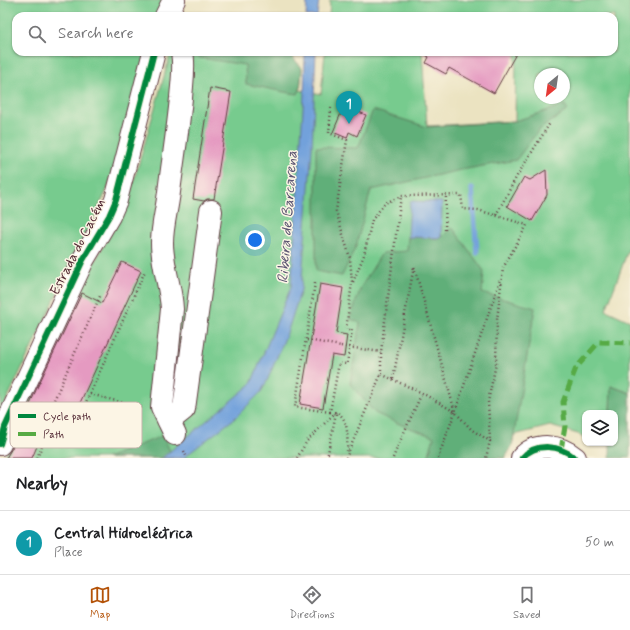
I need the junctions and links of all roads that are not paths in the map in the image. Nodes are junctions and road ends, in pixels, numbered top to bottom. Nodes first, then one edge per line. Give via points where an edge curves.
1 (153, 56) edge
2 (183, 56) edge
3 (211, 211) dead end
4 (17, 402) edge
5 (10, 416) edge
6 (0, 444) edge
7 (522, 458) edge
8 (575, 458) edge

1 - 4 street, Estrada do Cacém via 116,200 83,260
2 - 3 street via 180,107 162,244 172,309 162,407 170,423 184,409
5 - 6 street, Estrada do Cacém
7 - 8 street via 536,448 549,446 568,452

